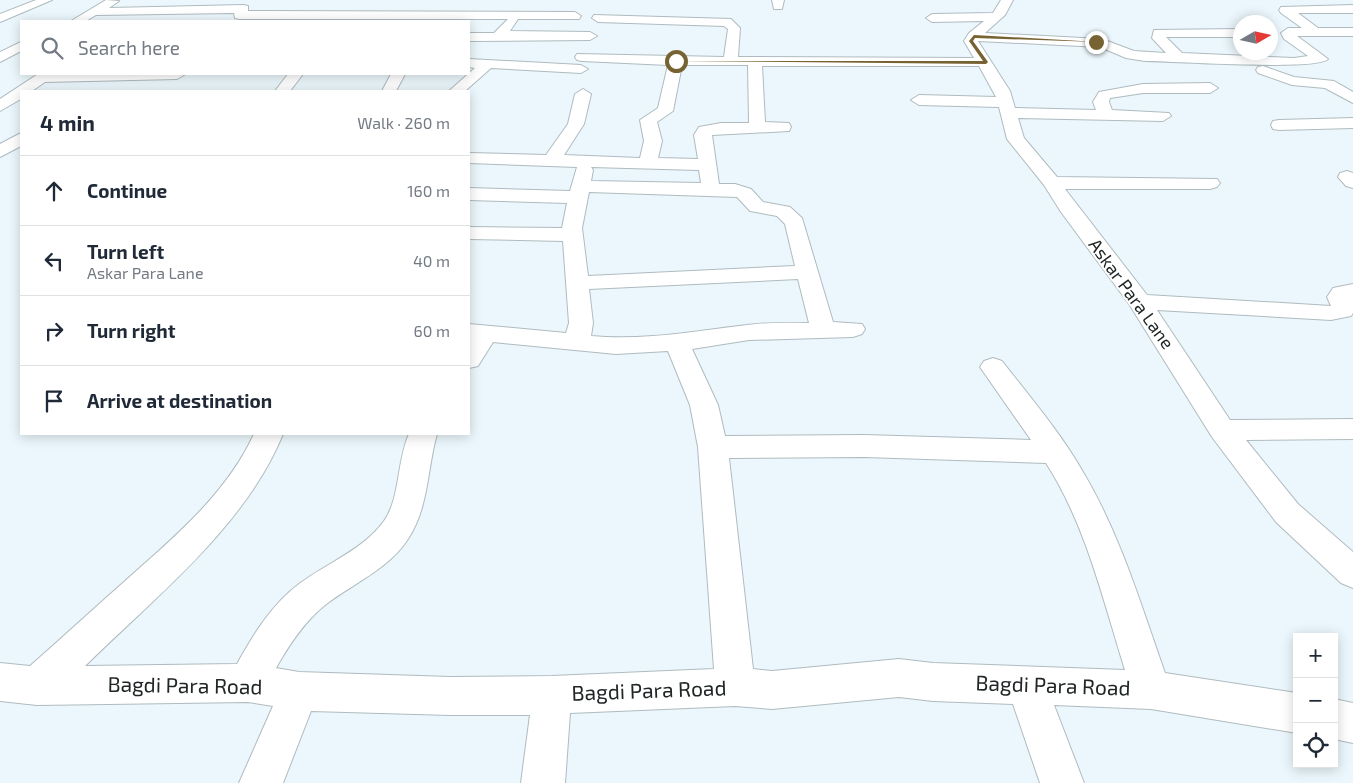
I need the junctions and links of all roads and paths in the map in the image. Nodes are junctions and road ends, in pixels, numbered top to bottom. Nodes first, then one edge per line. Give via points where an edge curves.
1 (46, 0) edge
2 (114, 0) edge
3 (209, 0) edge
4 (1007, 0) edge
5 (1349, 0) edge
6 (467, 2) dead end
7 (1353, 2) edge
8 (286, 3) dead end
9 (247, 7) edge
10 (648, 7) dead end
11 (1353, 9) edge
12 (179, 11) junction
13 (202, 11) junction
14 (97, 12) junction
15 (518, 14) junction
16 (576, 16) dead end
17 (995, 17) junction
18 (0, 18) edge
19 (364, 18) edge
20 (448, 18) edge
21 (598, 18) junction
22 (932, 18) dead end
23 (79, 20) edge
24 (162, 20) edge
25 (228, 20) edge
26 (1313, 30) junction
27 (1353, 32) edge
28 (655, 33) dead end
29 (734, 33) junction
30 (1233, 33) edge
31 (1278, 33) edge
32 (1286, 33) junction
33 (594, 34) junction
34 (501, 35) junction
35 (974, 36) junction
36 (470, 37) edge
37 (20, 47) edge
38 (0, 57) edge
39 (1178, 57) junction
40 (1233, 59) edge
41 (1246, 60) joint
42 (676, 61) junction
43 (731, 61) junction
44 (756, 61) junction
45 (986, 62) junction
46 (470, 63) edge
47 (488, 64) junction
48 (580, 65) junction
49 (111, 75) edge
50 (176, 75) edge
51 (295, 75) edge
52 (397, 75) edge
53 (45, 76) edge
54 (1210, 88) dead end
55 (25, 90) edge
56 (159, 90) edge
57 (283, 90) edge
58 (390, 90) edge
59 (457, 90) edge
60 (20, 93) edge
61 (583, 94) dead end
62 (1353, 98) edge
63 (920, 100) dead end
64 (0, 106) edge
65 (1006, 108) junction
66 (1106, 114) junction
67 (1163, 116) dead end
68 (1353, 123) edge
69 (1279, 125) dead end
70 (782, 127) dead end
71 (757, 128) junction
72 (20, 129) edge
73 (0, 133) edge
74 (20, 139) edge
75 (0, 152) edge
76 (470, 158) edge
77 (488, 158) junction
78 (553, 160) junction
79 (586, 161) junction
80 (648, 164) junction
81 (708, 166) junction
82 (1052, 182) junction
83 (1210, 183) dead end
84 (711, 189) junction
85 (470, 190) edge
86 (470, 192) edge
87 (579, 192) junction
88 (470, 233) edge
89 (573, 235) junction
90 (807, 272) junction
91 (578, 283) junction
92 (1353, 291) edge
93 (1140, 302) junction
94 (852, 329) dead end
95 (823, 330) junction
96 (478, 332) edge
97 (577, 343) junction
98 (677, 343) junction
99 (470, 357) edge
100 (993, 367) dead end
101 (1353, 429) edge
102 (1222, 430) junction
103 (268, 435) edge
104 (422, 435) edge
105 (713, 447) junction
106 (1054, 452) junction
107 (1353, 573) edge
108 (248, 683) junction
109 (18, 684) edge
110 (1026, 685) junction
111 (735, 687) junction
112 (1151, 690) junction
113 (299, 691) junction
114 (552, 695) junction
115 (1293, 712) edge
116 (1338, 721) edge
117 (1353, 723) edge
118 (261, 783) edge
119 (543, 783) edge
120 (1062, 783) edge

1 - 18 street
2 - 14 street
3 - 13 street
4 - 17 street via 1002,14
5 - 7 street
6 - 20 street via 449,10
8 - 9 street
9 - 13 street
9 - 19 street
9 - 25 street
10 - 21 street via 602,7
11 - 26 street via 1285,10
12 - 13 street
12 - 14 street
12 - 24 street
14 - 23 street
15 - 16 street
15 - 20 street
15 - 34 street
17 - 22 street
17 - 35 street
19 - 20 street
21 - 29 street via 674,13 727,22 734,28
21 - 33 street
26 - 27 street
26 - 32 street
28 - 29 street
29 - 43 street
30 - 39 street via 1158,33
31 - 32 street
32 - 41 street via 1321,60
33 - 34 street
33 - 48 street
34 - 36 street via 494,38
35 - 39 street via 1096,42 1137,56
35 - 45 street, Askar Para Lane via 971,41
37 - 38 street
39 - 40 street
41 - 62 street via 1275,76 1329,84
42 - 43 street
42 - 48 street via 637,55
42 - 80 street via 665,111 648,120 653,141
43 - 44 street
44 - 45 street
44 - 71 street
45 - 65 street, Askar Para Lane via 1002,91
46 - 47 street
47 - 48 street
47 - 59 street
49 - 53 street
50 - 56 street
51 - 57 street
52 - 58 street
53 - 55 street
54 - 66 street via 1115,92 1104,95 1101,102
60 - 64 street
61 - 78 street via 577,106 576,124 558,147
63 - 65 street
65 - 66 street
65 - 82 street, Askar Para Lane via 1016,139
66 - 67 street
68 - 69 street
70 - 71 street
71 - 81 street via 705,131
72 - 73 street
74 - 75 street
76 - 77 street
77 - 78 street
77 - 85 street
78 - 79 street
79 - 80 street
79 - 87 street
80 - 81 street
81 - 84 street
82 - 83 street
82 - 93 street, Askar Para Lane
84 - 87 street
84 - 90 street via 744,192 757,207 783,211 791,216
86 - 87 street
87 - 89 street
88 - 89 street
89 - 91 street
90 - 91 street
90 - 95 street
91 - 97 street via 581,323
92 - 93 street via 1341,293 1342,311 1331,313
93 - 102 street, Askar Para Lane
94 - 95 street
95 - 98 street via 750,332
96 - 97 street
96 - 99 street
97 - 98 street via 616,346
98 - 105 street via 704,405
100 - 106 street
101 - 102 street
102 - 107 street, Askar Para Lane via 1287,513
103 - 109 street via 262,452 243,482 174,556
104 - 108 street via 416,447 406,509 397,530 377,552 310,596 264,652
105 - 106 street via 864,446
105 - 111 street
106 - 112 street via 1080,494 1099,536
108 - 109 street, Bagdi Para Road
108 - 113 street, Bagdi Para Road
110 - 111 street, Bagdi Para Road via 898,678 772,690
110 - 112 street, Bagdi Para Road
110 - 120 street
111 - 114 street, Bagdi Para Road
112 - 115 street, Bagdi Para Road
113 - 114 street, Bagdi Para Road via 450,696
113 - 118 street
114 - 119 street
116 - 117 street

